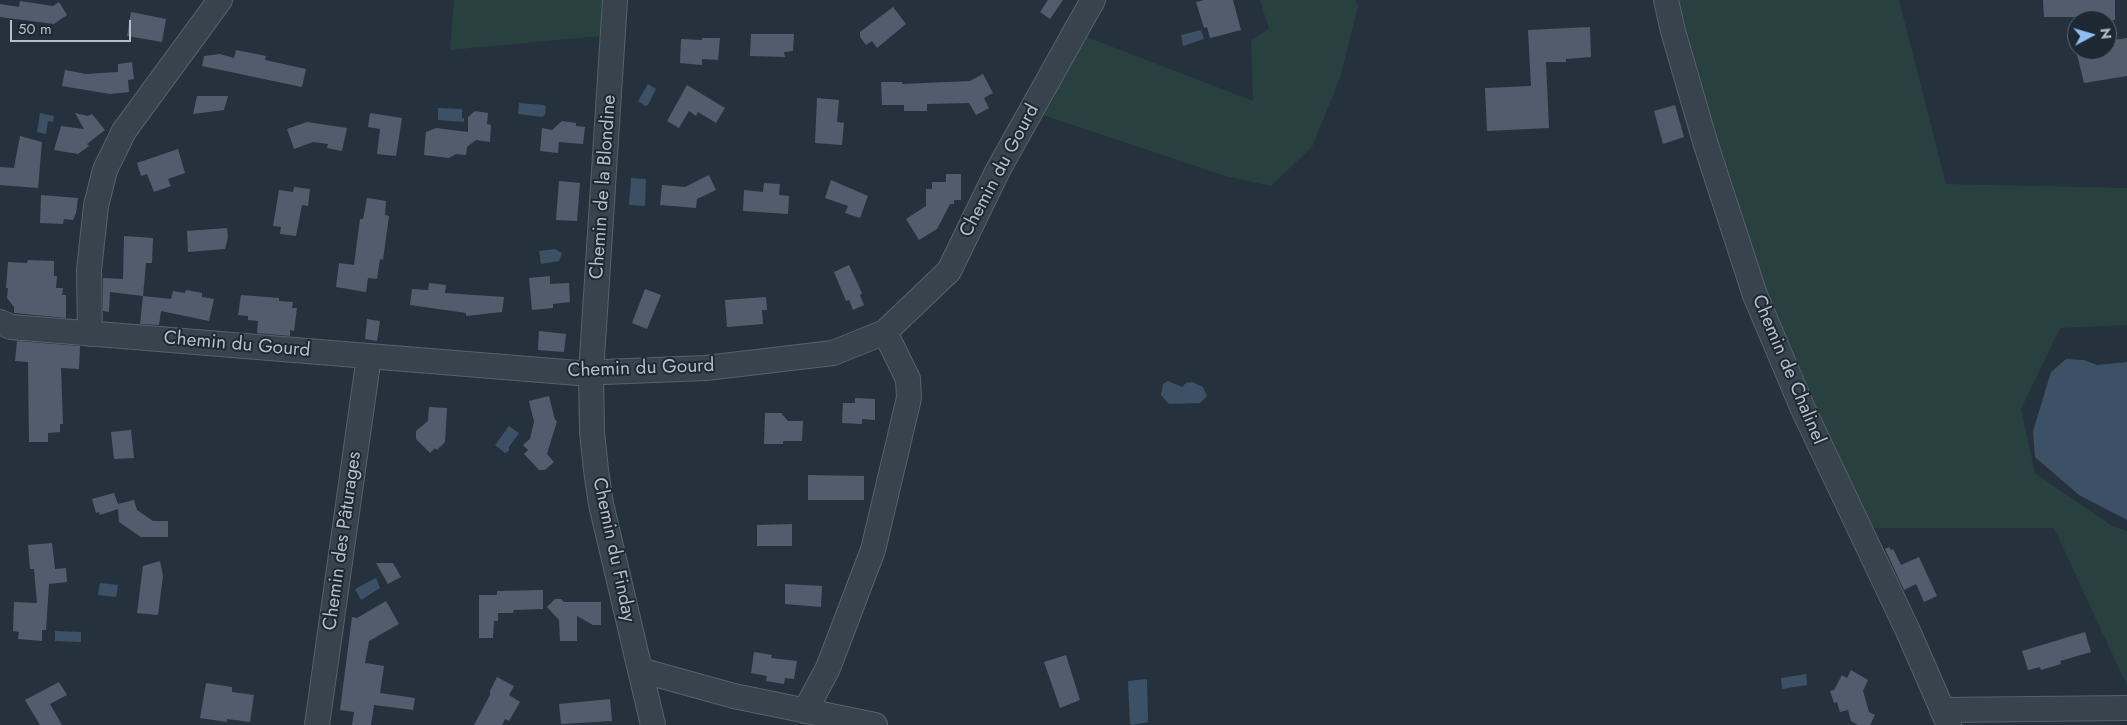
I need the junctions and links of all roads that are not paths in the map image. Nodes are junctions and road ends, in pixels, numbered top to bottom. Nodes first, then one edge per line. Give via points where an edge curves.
1 (220, 0) edge
2 (615, 0) edge
3 (1093, 0) edge
4 (1666, 0) edge
5 (0, 322) edge
6 (885, 332) junction
7 (90, 334) junction
8 (369, 356) junction
9 (591, 373) junction
10 (640, 670) junction
11 (2127, 708) edge
12 (805, 711) junction
13 (1946, 717) edge
14 (317, 725) edge
15 (653, 725) edge
16 (875, 725) edge

1 - 7 street via 124,131 105,170 96,206 89,270
2 - 9 street, Chemin de la Blondine
3 - 6 street, Chemin du Gourd via 998,170 949,271
4 - 13 street, Chemin de Chalinel via 1703,135 1755,295 1802,409
5 - 7 street, Chemin du Gourd via 11,327
6 - 9 street, Chemin du Gourd via 833,353 706,368
6 - 12 street via 908,379 909,398 873,550 828,668
7 - 8 street, Chemin du Gourd
8 - 9 street, Chemin du Gourd
8 - 14 street, Chemin des Pâturages
9 - 10 street, Chemin du Finday via 601,504
10 - 12 street via 734,696
10 - 15 street, Chemin du Finday
11 - 13 street
12 - 16 street

